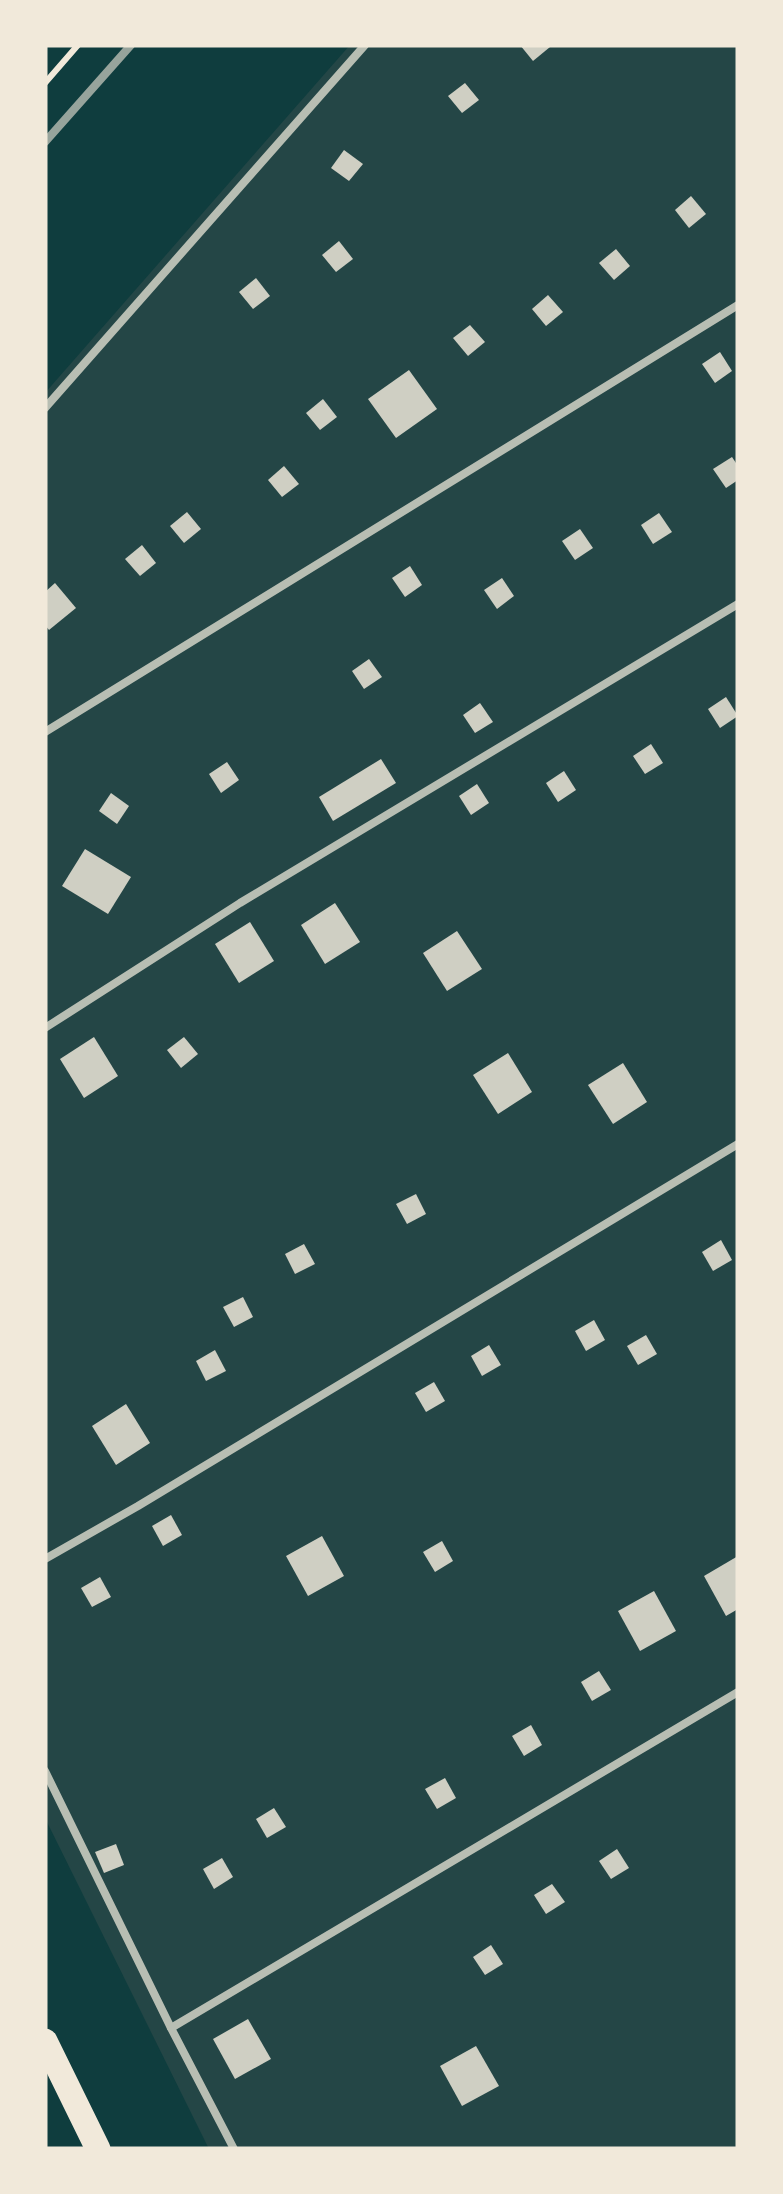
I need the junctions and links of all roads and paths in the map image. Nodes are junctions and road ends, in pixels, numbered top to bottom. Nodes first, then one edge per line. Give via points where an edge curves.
1 (78, 45) edge
2 (364, 45) edge
3 (45, 84) edge
4 (738, 304) edge
5 (45, 408) edge
6 (738, 604) edge
7 (45, 732) edge
8 (45, 1028) edge
9 (738, 1144) edge
10 (45, 1559) edge
11 (738, 1692) edge
12 (45, 1771) edge
13 (171, 2028) junction
14 (45, 2041) edge
15 (98, 2149) edge
16 (234, 2149) edge

1 - 3 path
2 - 5 lane
4 - 7 lane
6 - 8 lane
9 - 10 lane
11 - 13 lane
12 - 13 lane
13 - 16 lane
14 - 15 main road

